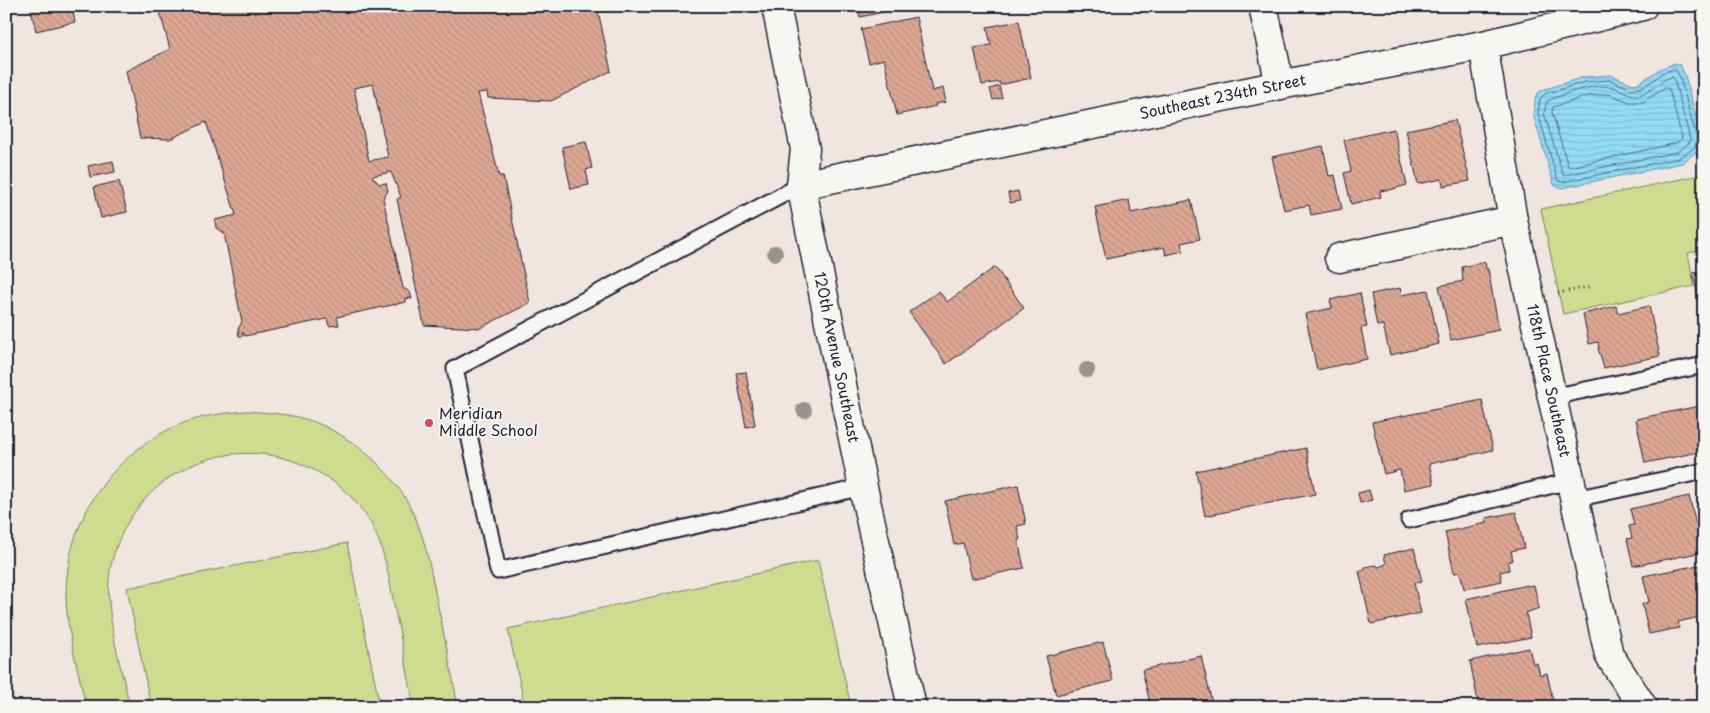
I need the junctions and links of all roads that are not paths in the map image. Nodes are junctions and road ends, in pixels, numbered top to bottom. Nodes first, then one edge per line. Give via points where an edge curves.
1 (776, 6) edge
2 (1263, 6) edge
3 (1643, 6) edge
4 (1483, 44) junction
5 (1280, 85) junction
6 (801, 185) junction
7 (1513, 220) junction
8 (1340, 258) dead end
9 (1704, 365) edge
10 (1552, 397) junction
11 (1704, 472) edge
12 (863, 487) junction
13 (1572, 490) junction
14 (1409, 520) dead end
15 (912, 707) edge
16 (1644, 707) edge

1 - 6 street, 120th Avenue Southeast via 805,149
2 - 5 street
3 - 4 street, Southeast 234th Street
4 - 5 street, Southeast 234th Street
4 - 7 street, 118th Place Southeast
5 - 6 street, Southeast 234th Street
6 - 12 street, 120th Avenue Southeast
6 - 12 lane via 455,369 498,570
7 - 8 street
7 - 10 street, 118th Place Southeast
9 - 10 lane
10 - 13 street, 118th Place Southeast
11 - 13 lane
12 - 15 street, 120th Avenue Southeast
13 - 14 lane
13 - 16 street, 118th Place Southeast via 1609,654

